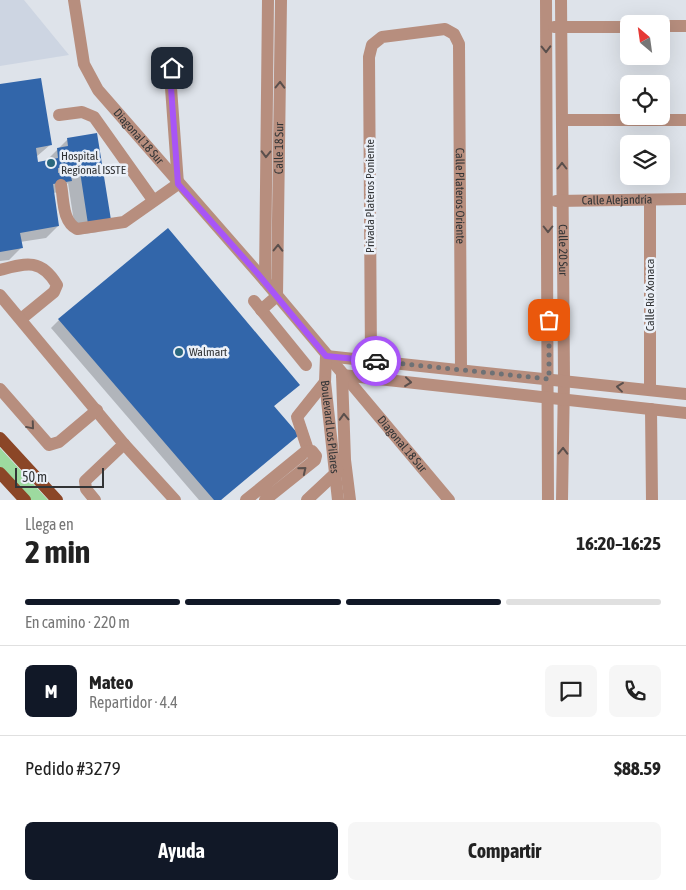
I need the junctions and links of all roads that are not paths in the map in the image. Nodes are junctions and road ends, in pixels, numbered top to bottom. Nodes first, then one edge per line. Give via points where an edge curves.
1 (546, 0) edge
2 (561, 0) edge
3 (268, 2) edge
4 (281, 2) edge
5 (73, 3) edge
6 (620, 26) edge
7 (670, 26) edge
8 (686, 26) edge
9 (546, 27) junction
10 (561, 27) junction
11 (382, 37) joint
12 (185, 65) dead end
13 (59, 115) dead end
14 (562, 120) junction
15 (686, 120) edge
16 (178, 184) junction
17 (61, 185) dead end
18 (686, 199) edge
19 (153, 200) junction
20 (650, 200) junction
21 (548, 201) junction
22 (562, 201) junction
23 (0, 270) edge
24 (265, 281) junction
25 (0, 295) edge
26 (277, 296) junction
27 (21, 319) junction
28 (326, 356) junction
29 (371, 360) junction
30 (306, 365) dead end
31 (461, 370) junction
32 (342, 375) junction
33 (549, 379) junction
34 (564, 380) junction
35 (325, 382) junction
36 (0, 389) edge
37 (650, 390) junction
38 (686, 394) edge
39 (549, 398) junction
40 (564, 399) junction
41 (651, 408) junction
42 (97, 410) junction
43 (686, 413) edge
44 (0, 438) edge
45 (124, 444) junction
46 (308, 450) junction
47 (345, 460) junction
48 (0, 473) edge
49 (335, 475) junction
50 (21, 498) edge
51 (57, 500) edge
52 (95, 500) edge
53 (175, 500) edge
54 (246, 500) edge
55 (265, 500) edge
56 (307, 500) edge
57 (338, 500) edge
58 (350, 500) edge
59 (449, 500) edge
60 (548, 500) edge
61 (562, 500) edge
62 (652, 500) edge

1 - 9 street, Calle 20 Sur
2 - 10 street, Calle 20 Sur
3 - 4 street
3 -> 24 street, Calle 18 Sur
26 -> 4 street, Calle 18 Sur
5 - 16 street, Diagonal 18 Sur via 84,64 90,78
6 - 10 street
7 - 8 street
9 - 10 street
9 -> 21 street, Calle 20 Sur
10 - 14 street, Calle 20 Sur
11 - 29 street, Privada Plateros Poniente via 372,45 369,58
11 - 31 street, Calle Plateros Oriente via 445,29 454,34 459,44
12 - 16 street via 173,66 170,74
13 - 19 street via 82,112 94,117
14 - 15 street
22 -> 14 street, Calle 20 Sur
16 - 19 street
16 - 24 street, Diagonal 18 Sur
17 - 19 street via 66,217 77,229 124,222
18 - 20 street, Calle Alejandría
20 - 22 street, Calle Alejandría
20 - 37 street, Calle Río Xonaca
21 - 22 street, Calle Alejandría
21 -> 33 street, Calle 20 Sur
22 - 34 street, Calle 20 Sur
23 - 27 street via 27,263 38,265 57,285 54,292
24 - 26 street, Diagonal 18 Sur
25 - 27 street
26 - 28 street, Diagonal 18 Sur
26 - 30 street via 258,306
27 - 42 street
28 - 29 street
28 - 32 street, Diagonal 18 Sur
28 - 35 street, Boulevard Los Pilares
29 - 31 street
31 - 33 street
32 -> 39 street, Boulevard Los Pilares
47 -> 32 street, Boulevard Los Pilares
32 - 59 street, Diagonal 18 Sur
33 - 34 street
33 - 39 street, Calle 20 Sur
37 -> 34 street
34 - 40 street, Calle 20 Sur
35 - 46 street via 297,417
35 - 49 street, Boulevard Los Pilares
36 -> 42 street via 49,445 59,442
37 - 38 street
39 - 40 street, Boulevard Los Pilares
39 - 60 street, Calle 20 Sur
40 - 41 street, Boulevard Los Pilares
61 -> 40 street, Calle 20 Sur
41 - 43 street, Boulevard Los Pilares
41 - 62 street
42 - 45 street
44 - 51 main road
45 - 52 street via 85,481 86,489
45 - 53 street
46 - 54 street
55 -> 46 street via 315,460 315,454
47 - 49 street
47 - 58 street, Boulevard Los Pilares
48 - 50 main road
49 - 56 street
49 - 57 street, Boulevard Los Pilares

